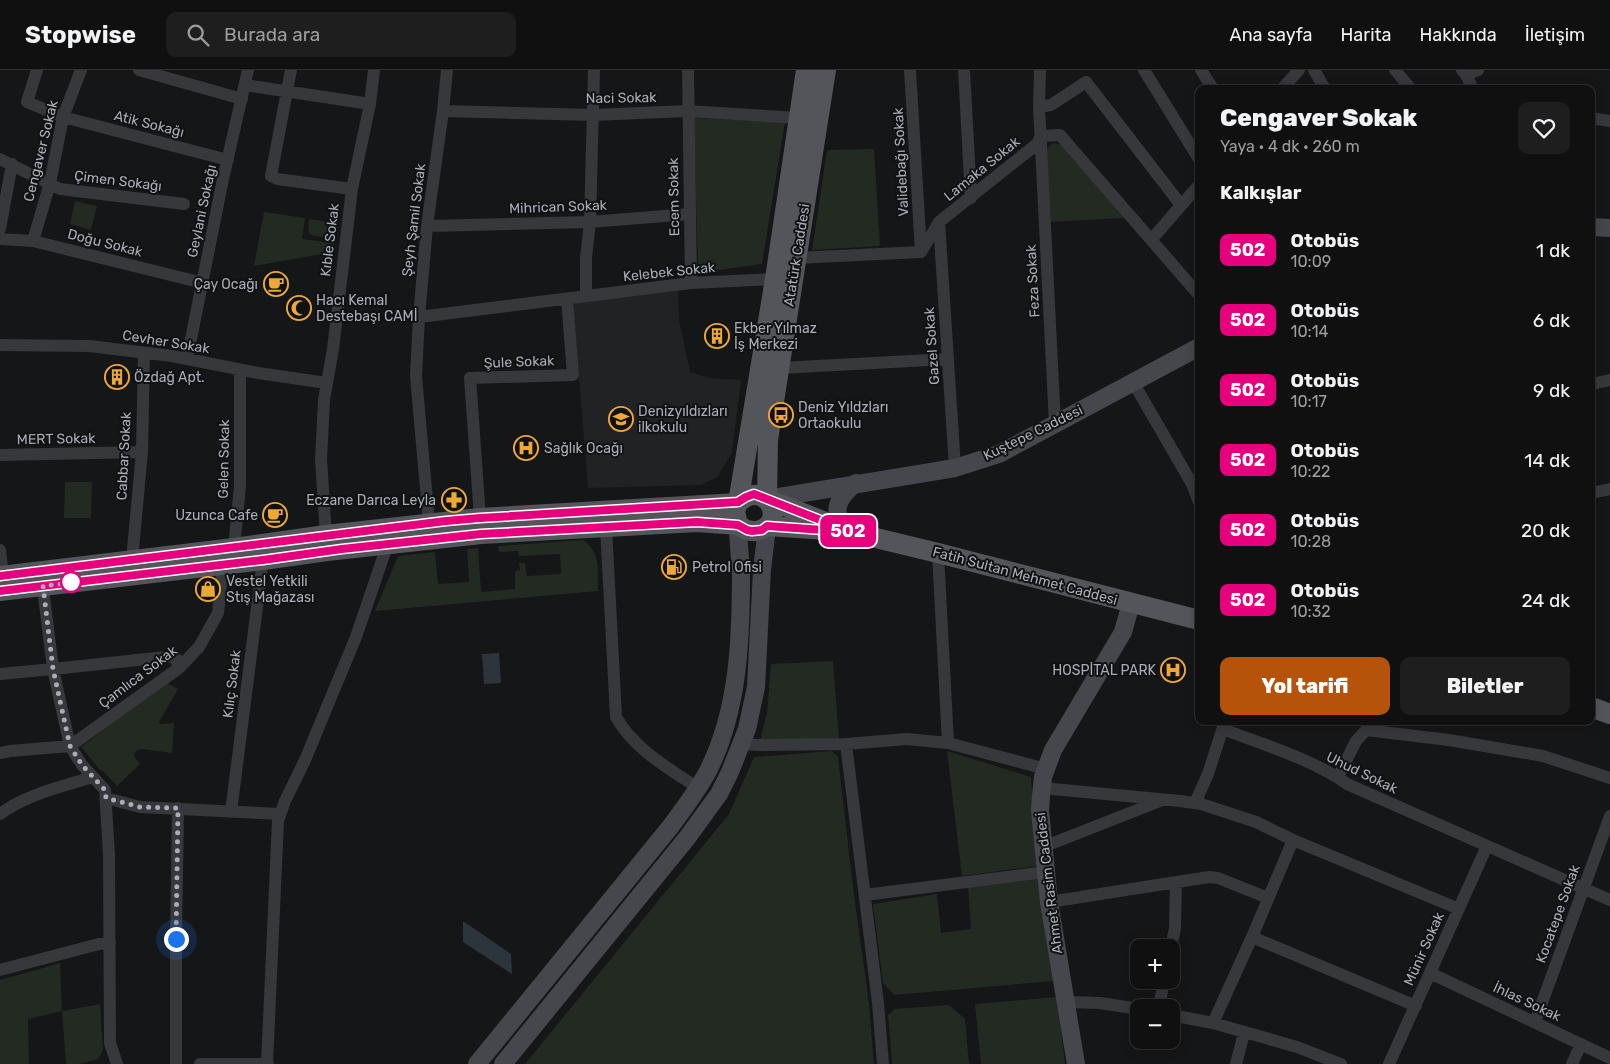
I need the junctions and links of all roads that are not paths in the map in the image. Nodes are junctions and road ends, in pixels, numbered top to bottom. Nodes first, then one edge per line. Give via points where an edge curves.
1 (37, 70) edge
2 (81, 70) edge
3 (139, 70) edge
4 (248, 70) edge
5 (291, 70) edge
6 (374, 70) edge
7 (447, 70) edge
8 (594, 70) edge
9 (688, 70) edge
10 (806, 70) edge
11 (826, 70) edge
12 (910, 70) edge
13 (964, 70) edge
14 (1040, 70) edge
15 (1144, 70) edge
16 (1200, 70) edge
17 (1314, 70) edge
18 (1394, 70) edge
19 (1468, 72) edge
20 (245, 85) junction
21 (1210, 85) edge
22 (1323, 85) edge
23 (1407, 85) edge
24 (1471, 85) edge
25 (286, 91) junction
26 (242, 98) junction
27 (370, 104) junction
28 (1039, 107) junction
29 (443, 111) junction
30 (687, 112) junction
31 (593, 115) junction
32 (63, 117) junction
33 (799, 118) junction
34 (1595, 119) edge
35 (1610, 121) edge
36 (1041, 136) junction
37 (1195, 153) edge
38 (228, 160) junction
39 (6, 162) edge
40 (50, 183) junction
41 (352, 189) junction
42 (1195, 189) edge
43 (971, 198) junction
44 (184, 204) dead end
45 (1181, 205) junction
46 (689, 214) junction
47 (590, 222) junction
48 (939, 222) junction
49 (427, 226) junction
50 (1595, 227) edge
51 (1610, 228) edge
52 (0, 229) edge
53 (0, 239) edge
54 (1151, 240) junction
55 (32, 241) junction
56 (921, 252) junction
57 (796, 258) junction
58 (775, 279) junction
59 (691, 282) junction
60 (202, 283) junction
61 (1195, 290) edge
62 (586, 296) junction
63 (567, 299) junction
64 (419, 317) junction
65 (0, 345) edge
66 (1195, 349) edge
67 (144, 353) junction
68 (187, 359) junction
69 (948, 359) junction
70 (780, 368) junction
71 (240, 370) junction
72 (1610, 380) edge
73 (1133, 382) junction
74 (327, 383) junction
75 (1595, 383) edge
76 (1055, 424) junction
77 (142, 452) junction
78 (0, 456) edge
79 (955, 468) junction
80 (856, 484) junction
81 (1610, 489) edge
82 (768, 491) junction
83 (1195, 492) edge
84 (1595, 492) edge
85 (729, 503) junction
86 (697, 514) junction
87 (480, 518) junction
88 (429, 523) junction
89 (729, 524) junction
90 (606, 527) junction
91 (851, 532) junction
92 (767, 533) junction
93 (326, 535) junction
94 (388, 544) junction
95 (0, 550) edge
96 (938, 553) junction
97 (229, 556) junction
98 (132, 560) junction
99 (263, 560) junction
100 (42, 578) junction
101 (1, 581) edge
102 (1131, 603) junction
103 (1195, 619) edge
104 (179, 668) junction
105 (53, 669) junction
106 (0, 674) edge
107 (1595, 708) edge
108 (1610, 714) edge
109 (1224, 725) edge
110 (948, 743) junction
111 (742, 744) junction
112 (846, 744) junction
113 (70, 746) junction
114 (0, 753) edge
115 (1046, 769) junction
116 (93, 777) junction
117 (1338, 777) junction
118 (1610, 778) edge
119 (698, 788) junction
120 (1042, 788) junction
121 (106, 798) junction
122 (1163, 800) junction
123 (1195, 803) junction
124 (178, 808) junction
125 (232, 812) junction
126 (0, 814) edge
127 (280, 814) junction
128 (1610, 816) edge
129 (1293, 840) junction
130 (1487, 846) junction
131 (1043, 847) junction
132 (1046, 872) junction
133 (1176, 882) junction
134 (1584, 889) junction
135 (865, 895) junction
136 (1268, 898) junction
137 (1610, 900) edge
138 (1048, 902) junction
139 (1459, 910) junction
140 (1252, 937) junction
141 (1173, 939) edge
142 (110, 943) junction
143 (0, 970) edge
144 (1430, 973) junction
145 (1065, 1002) junction
146 (1416, 1006) junction
147 (1130, 1008) edge
148 (1180, 1017) edge
149 (1535, 1022) junction
150 (1213, 1023) junction
151 (1244, 1033) junction
152 (1581, 1044) junction
153 (1610, 1058) edge
154 (113, 1063) edge
155 (176, 1064) edge
156 (200, 1064) edge
157 (267, 1064) edge
158 (477, 1064) edge
159 (503, 1064) edge
160 (883, 1064) edge
161 (1076, 1064) edge
162 (1236, 1064) edge
163 (1341, 1064) edge
164 (1389, 1064) edge
165 (1572, 1064) edge

1 - 32 street, Atik Sokağı via 27,102
2 - 32 street, Cengaver Sokak
3 - 26 street
4 - 20 street, Geylani Sokağı
5 - 25 street
6 - 27 street, Kıble Sokak
7 - 29 street, Şeyh Şamil Sokak
8 - 31 street
9 - 30 street, Ecem Sokak
10 - 33 main road
11 - 57 main road, Atatürk Caddesi
12 - 56 street, Validebağı Sokak
13 - 43 street
14 - 28 street, Feza Sokak
15 - 37 street
16 - 21 street
17 - 22 street
18 - 23 street
19 - 24 street
20 - 25 street
20 - 26 street, Geylani Sokağı
25 - 27 street
25 - 41 street via 271,176
26 - 38 street, Geylani Sokağı
27 - 41 street, Kıble Sokak
28 - 36 street, Feza Sokak
28 - 45 street via 1051,105 1086,82
29 - 31 street, Naci Sokak
29 - 49 street, Şeyh Şamil Sokak
30 - 31 street, Naci Sokak
30 - 33 street, Naci Sokak
30 - 46 street, Ecem Sokak
31 - 47 street
32 - 38 street, Atik Sokağı
32 - 40 street, Cengaver Sokak
33 - 58 main road
34 - 35 street
36 - 43 street, Lamaka Sokak via 1037,144
36 - 54 street, Lamaka Sokak via 1060,135
36 - 76 street, Feza Sokak
38 - 60 street, Geylani Sokağı
39 - 40 street, Çimen Sokağı
39 - 52 street, Cengaver Sokak
40 - 44 street, Çimen Sokağı via 60,189
40 - 55 street, Cengaver Sokak
41 - 74 street, Kıble Sokak
42 - 45 street
43 - 48 street, Lamaka Sokak
45 - 54 street
46 - 47 street, Mihrican Sokak
46 - 59 street, Ecem Sokak
47 - 49 street, Mihrican Sokak
47 - 62 street
48 - 56 street, Lamaka Sokak
48 - 69 street, Gazel Sokak
49 - 64 street, Şeyh Şamil Sokak
50 - 51 street
53 - 55 street, Doğu Sokak
54 - 61 street
55 - 60 street, Doğu Sokak
56 - 57 street
57 - 70 main road, Atatürk Caddesi
58 - 59 street, Kelebek Sokak
58 - 85 main road via 743,474
59 - 62 street, Kelebek Sokak
60 - 68 street, Geylani Sokağı
62 - 63 street, Kelebek Sokak
63 - 64 street, Kelebek Sokak
63 - 87 street, Şule Sokak via 573,375 470,378
64 - 88 street, Şeyh Şamil Sokak via 416,376
65 - 67 street, Cevher Sokak via 89,346
66 - 73 street, Kuştepe Caddesi
67 - 68 street, Cevher Sokak
67 - 77 street, Cabbar Sokak
68 - 71 street, Cevher Sokak
69 - 70 street
69 - 79 street, Gazel Sokak
70 - 82 main road, Atatürk Caddesi via 768,445
71 - 74 street, Cevher Sokak
71 - 97 street, Gelen Sokak via 240,486
72 - 75 street
73 - 76 street, Kuştepe Caddesi
73 - 83 street
74 - 93 street, Kıble Sokak via 321,460
76 - 79 street, Kuştepe Caddesi via 999,454
77 - 78 street, MERT Sokak
77 - 98 street, Cabbar Sokak
79 - 80 street, Kuştepe Caddesi
80 - 82 street, Kuştepe Caddesi via 793,495
80 - 91 street via 843,496 837,512 840,521
81 - 84 street
82 - 85 main road, Fatih Sultan Mehmet Caddesi
82 - 91 main road, Fatih Sultan Mehmet Caddesi
82 - 92 main road, Atatürk Caddesi via 773,511
85 - 86 main road, Fatih Sultan Mehmet Caddesi
85 - 89 main road via 735,512
86 - 87 main road
86 - 89 main road, Fatih Sultan Mehmet Caddesi
86 - 90 main road
87 - 88 main road
88 - 93 main road
89 - 92 main road, Fatih Sultan Mehmet Caddesi
89 - 119 street via 739,547 740,599 734,688 719,744
90 - 94 main road via 481,534
90 - 119 street via 616,717 652,757
91 - 92 main road, Fatih Sultan Mehmet Caddesi via 788,527
91 - 96 main road, Fatih Sultan Mehmet Caddesi
92 - 111 street via 756,687
93 - 97 main road
94 - 99 main road
94 - 127 street via 356,637
95 - 101 street
96 - 102 main road, Fatih Sultan Mehmet Caddesi
96 - 110 street
97 - 98 main road
97 - 99 main road
97 - 100 main road
97 - 104 street, Çamlıca Sokak via 218,613 199,648
98 - 100 main road
99 - 125 street, Kılıç Sokak
100 - 101 main road
100 - 105 street
102 - 103 main road, Fatih Sultan Mehmet Caddesi
102 - 115 street, Ahmet Rasim Caddesi via 1123,632 1064,730
104 - 105 street via 174,656
104 - 113 street, Çamlıca Sokak
105 - 106 street
105 - 113 street
107 - 108 main road
109 - 117 street, Uhud Sokak
109 - 123 street
110 - 112 street via 907,739
110 - 115 street
111 - 112 street
111 - 159 street via 719,794 687,838
112 - 135 street
113 - 114 street
113 - 116 street
115 - 120 street, Ahmet Rasim Caddesi
116 - 121 street via 105,790
116 - 126 street via 34,795
117 - 118 street via 1356,741 1366,730 1543,756
117 - 130 street, Uhud Sokak via 1347,784
119 - 158 street via 671,826
120 - 122 street
120 - 131 street, Ahmet Rasim Caddesi
121 - 124 street via 140,807
121 - 142 street
122 - 123 street
122 - 131 street
123 - 129 street via 1256,822
124 - 125 street
124 - 155 street
125 - 127 street
127 - 157 street
128 - 134 street, Kocatepe Sokak
129 - 136 street
129 - 139 street
130 - 134 street
130 - 139 street, Münir Sokak
131 - 132 street, Ahmet Rasim Caddesi
132 - 135 street
132 - 138 street, Ahmet Rasim Caddesi
133 - 136 street via 1218,878
133 - 138 street
133 - 141 street
134 - 137 street
134 - 149 street, Kocatepe Sokak
135 - 160 street
136 - 140 street
138 - 145 street, Ahmet Rasim Caddesi
139 - 144 street, Münir Sokak
140 - 146 street
140 - 150 street
142 - 143 street
142 - 154 street
144 - 146 street, Münir Sokak
144 - 149 street, İhlas Sokak
145 - 147 street
145 - 161 street, Ahmet Rasim Caddesi
146 - 164 street, Münir Sokak
148 - 150 street
149 - 152 street, İhlas Sokak
150 - 151 street
151 - 162 street
151 - 163 street via 1297,1047
152 - 153 street, İhlas Sokak
152 - 165 street
156 - 157 street

